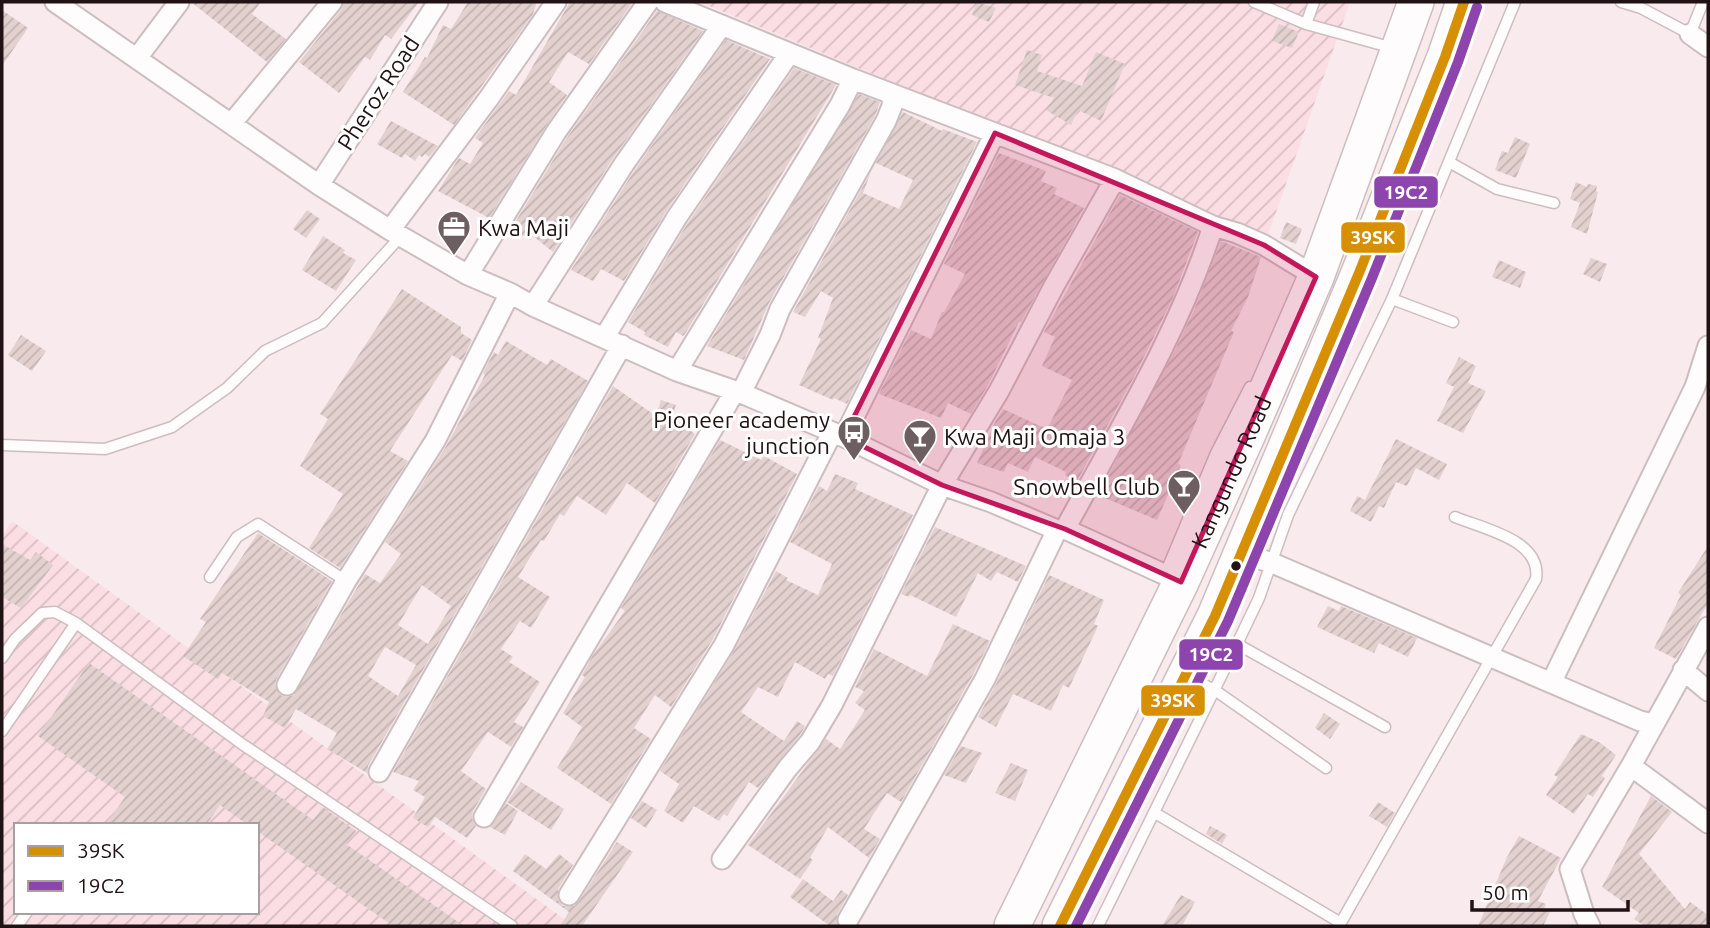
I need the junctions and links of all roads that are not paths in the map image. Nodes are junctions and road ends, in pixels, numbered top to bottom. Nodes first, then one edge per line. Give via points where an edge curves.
1 (55, 2) edge
2 (178, 2) edge
3 (332, 2) edge
4 (438, 2) edge
5 (556, 2) edge
6 (648, 2) edge
7 (665, 2) edge
8 (1254, 2) edge
9 (1314, 2) edge
10 (1416, 2) edge
11 (1464, 2) edge
12 (1515, 2) edge
13 (1621, 2) edge
14 (1703, 2) edge
15 (1306, 24) junction
16 (722, 25) junction
17 (1690, 34) junction
18 (1708, 47) edge
19 (1398, 50) junction
20 (789, 54) junction
21 (137, 58) junction
22 (853, 79) junction
23 (893, 95) junction
24 (231, 124) junction
25 (995, 133) junction
26 (1448, 162) junction
27 (1115, 179) junction
28 (319, 184) junction
29 (1554, 202) dead end
30 (1213, 226) junction
31 (396, 233) junction
32 (468, 275) junction
33 (1304, 275) junction
34 (510, 293) junction
35 (1392, 299) junction
36 (533, 306) junction
37 (1453, 322) dead end
38 (613, 341) junction
39 (1708, 346) edge
40 (677, 371) junction
41 (738, 392) junction
42 (838, 435) junction
43 (2, 445) edge
44 (942, 485) junction
45 (1455, 517) dead end
46 (1061, 530) junction
47 (1255, 558) junction
48 (210, 577) dead end
49 (1173, 578) junction
50 (346, 581) junction
51 (76, 624) junction
52 (1708, 627) edge
53 (1237, 644) junction
54 (1490, 657) junction
55 (2, 658) edge
56 (1683, 670) junction
57 (1201, 683) junction
58 (1551, 683) junction
59 (287, 685) dead end
60 (1708, 691) edge
61 (1654, 724) junction
62 (1385, 727) dead end
63 (2, 731) edge
64 (1631, 766) junction
65 (1326, 768) dead end
66 (379, 772) dead end
67 (1154, 813) junction
68 (484, 817) dead end
69 (1708, 823) edge
70 (722, 859) dead end
71 (569, 895) dead end
72 (848, 920) dead end
73 (1340, 925) edge
74 (512, 926) edge
75 (1012, 926) edge
76 (1059, 926) edge
77 (1098, 926) edge
78 (1590, 926) edge

1 - 21 street
2 - 21 street
3 - 24 street
4 - 28 street, Pheroz Road
5 - 31 street
6 - 32 street via 556,132
7 - 16 street
8 - 15 lane
9 - 15 lane
10 - 19 highway, Kangundo Road
11 - 47 highway, Kangundo Road
12 - 26 lane
13 - 17 lane
14 - 17 lane
15 - 19 lane
16 - 20 street
16 - 36 street via 624,164
17 - 18 street
19 - 33 highway, Kangundo Road
20 - 22 street
20 - 38 street via 677,217
21 - 24 street
22 - 23 street
22 - 40 street
23 - 25 street
23 - 41 street via 886,121
24 - 28 street
25 - 27 street
25 - 42 street
26 - 29 lane via 1497,189
26 - 35 lane
27 - 30 street
27 - 44 street
28 - 31 street
30 - 33 street via 1264,245
30 - 46 street via 1203,259 1150,374
31 - 32 street
31 - 43 lane via 322,323 265,351 226,388 172,427 105,449
32 - 34 street
33 - 49 highway, Kangundo Road via 1268,361 1247,436
34 - 36 street
34 - 50 street via 435,442
35 - 37 lane
35 - 47 lane via 1288,515
36 - 38 street
38 - 40 street
38 - 66 street
39 - 58 street via 1695,387
40 - 41 street
41 - 42 street
41 - 68 street
42 - 44 street
42 - 71 street via 724,645
44 - 46 street
44 - 70 street via 832,705 810,742
45 - 54 lane via 1522,545 1538,566 1536,579
46 - 49 street
46 - 72 street via 985,679
47 - 53 lane via 1259,598
47 - 54 street
47 - 57 highway, Kangundo Road
48 - 50 lane via 237,537 258,524
49 - 75 highway, Kangundo Road
50 - 59 street
51 - 55 lane via 55,612 42,613
51 - 63 lane
51 - 74 lane via 242,744
52 - 56 street
53 - 57 lane
53 - 62 lane
54 - 58 street
54 - 73 lane
56 - 60 street
56 - 61 street
57 - 65 lane
57 - 67 lane
57 - 76 highway, Kangundo Road
58 - 61 street
61 - 64 street
64 - 69 street
64 - 78 street via 1570,869
67 - 73 lane
67 - 77 lane

